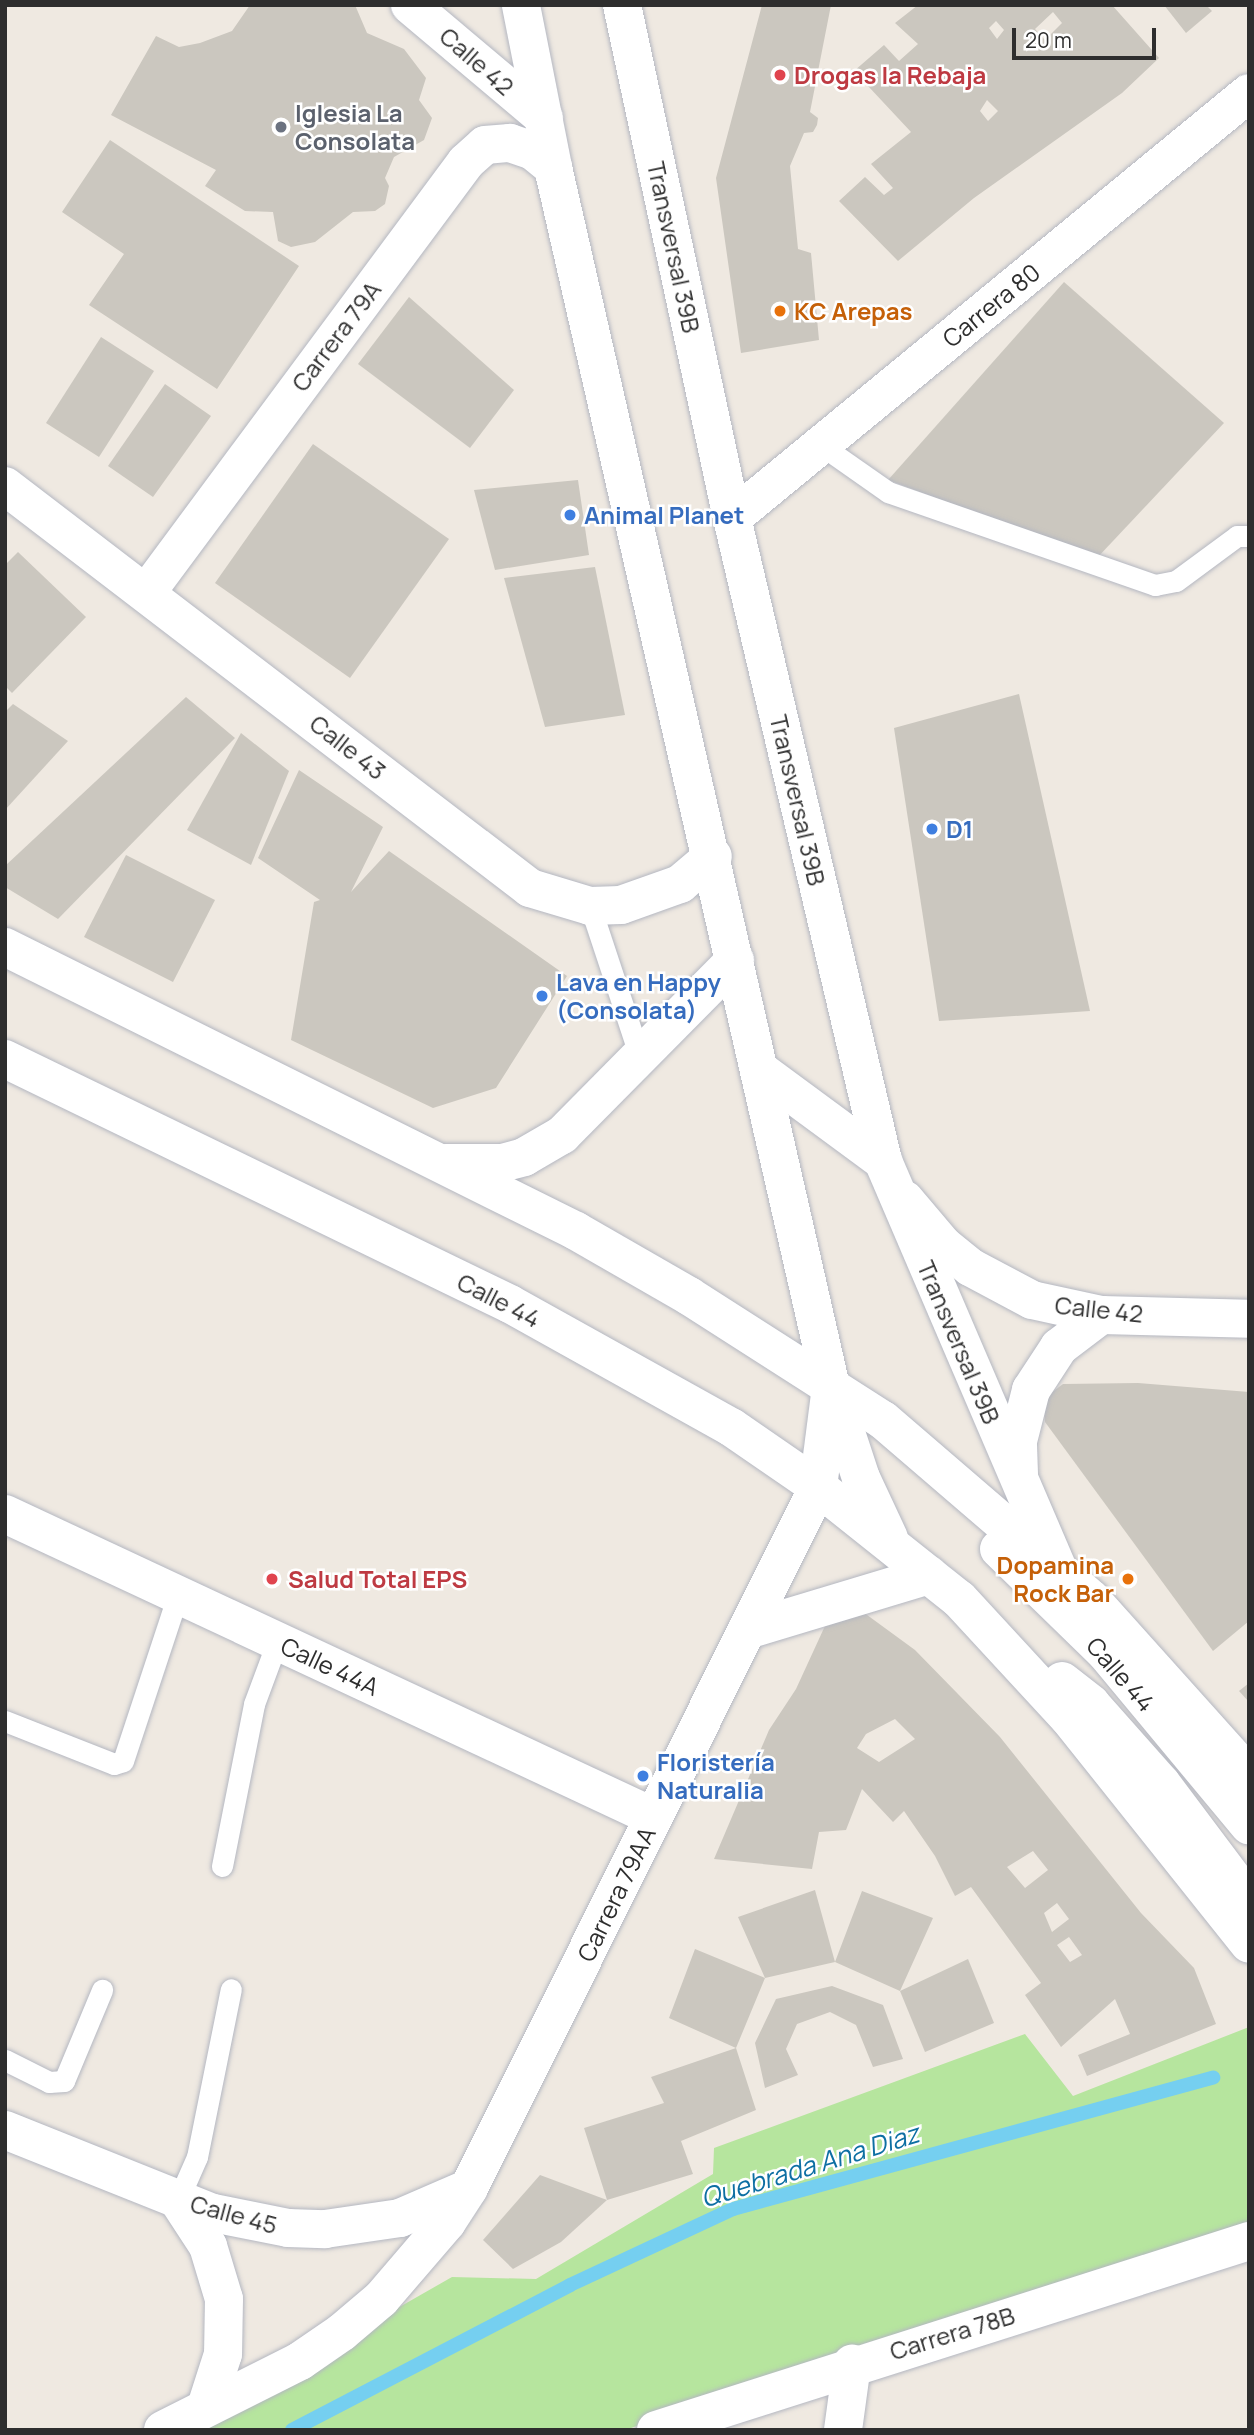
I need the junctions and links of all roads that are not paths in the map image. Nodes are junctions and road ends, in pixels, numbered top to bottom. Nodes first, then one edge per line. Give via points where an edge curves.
1 (410, 5) edge
2 (521, 5) edge
3 (622, 5) edge
4 (1249, 93) edge
5 (544, 118) junction
6 (553, 167) junction
7 (821, 445) junction
8 (5, 486) edge
9 (732, 517) junction
10 (1249, 536) edge
11 (147, 592) junction
12 (713, 856) junction
13 (590, 906) junction
14 (5, 947) edge
15 (735, 960) junction
16 (640, 1057) junction
17 (5, 1059) edge
18 (761, 1070) junction
19 (883, 1161) junction
20 (436, 1162) junction
21 (1101, 1315) junction
22 (1249, 1319) edge
23 (831, 1387) junction
24 (818, 1487) junction
25 (1022, 1493) junction
26 (5, 1514) edge
27 (891, 1544) junction
28 (1058, 1569) junction
29 (929, 1575) junction
30 (178, 1595) junction
31 (958, 1600) junction
32 (747, 1630) junction
33 (277, 1642) junction
34 (5, 1721) edge
35 (1249, 1775) edge
36 (654, 1817) junction
37 (1249, 1825) edge
38 (222, 1866) dead end
39 (1249, 1900) edge
40 (1249, 1944) edge
41 (230, 1989) dead end
42 (102, 1990) dead end
43 (5, 2060) edge
44 (6, 2135) edge
45 (469, 2188) junction
46 (178, 2200) junction
47 (1249, 2241) edge
48 (852, 2364) junction
49 (206, 2407) junction
50 (163, 2430) edge
51 (656, 2430) edge
52 (843, 2430) edge

1 - 5 main road, Calle 42
2 - 5 main road
3 - 9 main road, Transversal 39B
4 - 7 main road, Carrera 80
5 - 6 main road
6 - 11 main road, Carrera 79A via 533,151 510,143 485,145 466,162
6 - 12 main road
7 - 9 main road, Carrera 80
7 - 10 lane via 888,492 1155,585 1177,581 1237,536
8 - 11 main road, Calle 43
9 - 19 main road, Transversal 39B
11 - 13 main road, Calle 43 via 530,888
12 - 13 main road, Calle 43 via 680,884 651,897 621,905
12 - 15 main road
13 - 16 lane
14 - 20 main road, Calle 44
15 - 16 main road
15 - 18 main road
16 - 20 main road via 580,1120 544,1147 502,1163
17 - 24 main road, Calle 44 via 510,1304 731,1427
18 - 19 main road
18 - 23 main road
19 - 21 main road, Calle 42 via 919,1220 970,1267 1032,1300
19 - 25 main road, Transversal 39B
20 - 23 main road, Calle 44 via 576,1231 689,1296
21 - 22 main road, Calle 42
21 - 25 main road via 1059,1347 1031,1390 1018,1441
23 - 24 main road
23 - 27 main road via 861,1478
23 - 28 main road, Calle 44 via 883,1420
23 - 37 main road, Calle 44 via 1106,1653
24 - 27 main road, Calle 44
24 - 32 main road, Carrera 79AA
25 - 28 main road, Transversal 39B
26 - 30 main road, Calle 44A
27 - 29 main road, Calle 44
28 - 35 main road, Calle 44
29 - 31 main road, Calle 44
29 - 32 main road
30 - 33 main road, Calle 44A
30 - 34 lane via 123,1760 114,1764
31 - 39 main road, Calle 44 via 1091,1703 1161,1783
31 - 40 main road, Calle 44 via 1068,1717
32 - 36 main road, Carrera 79AA
33 - 36 main road, Calle 44A
33 - 38 lane via 254,1704
36 - 45 main road, Carrera 79AA
41 - 46 lane via 197,2157
42 - 43 lane via 64,2081 49,2082
44 - 46 main road, Calle 45
45 - 46 main road, Calle 45 via 400,2218 325,2229 250,2223
45 - 49 main road via 416,2262 342,2332 300,2361
46 - 49 main road via 208,2246 224,2299 223,2354
47 - 48 main road, Carrera 78B
48 - 51 main road, Carrera 78B
48 - 52 main road
49 - 50 main road

